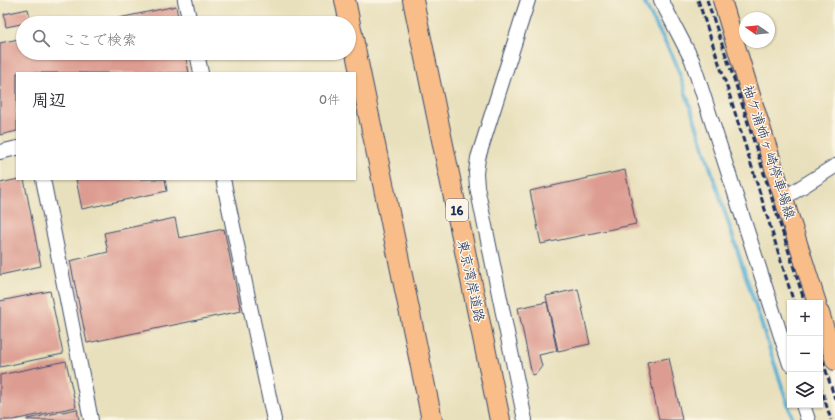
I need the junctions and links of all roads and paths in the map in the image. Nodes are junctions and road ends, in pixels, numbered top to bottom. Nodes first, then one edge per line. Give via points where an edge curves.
1 (185, 0) edge
2 (413, 0) edge
3 (528, 0) edge
4 (661, 0) edge
5 (722, 0) edge
6 (348, 5) edge
7 (188, 16) edge
8 (350, 16) edge
9 (356, 45) edge
10 (198, 60) edge
11 (201, 72) edge
12 (16, 148) edge
13 (0, 152) edge
14 (835, 166) edge
15 (43, 180) edge
16 (223, 180) edge
17 (784, 198) junction
18 (816, 300) edge
19 (823, 323) edge
20 (787, 355) edge
21 (835, 361) edge
22 (804, 408) edge
23 (91, 420) edge
24 (274, 420) edge
25 (432, 420) edge
26 (500, 420) edge
27 (525, 420) edge
28 (808, 420) edge

1 - 7 street
2 - 26 highway, 東京湾岸道路 / 16
3 - 27 street via 478,158 476,173
4 - 20 street via 692,60
5 - 17 main road, 袖ケ浦姉ヶ崎停車場線
6 - 8 highway
9 - 25 highway
10 - 11 street
12 - 13 street
14 - 17 street
15 - 23 street
16 - 24 street
17 - 18 main road, 袖ケ浦姉ヶ崎停車場線
19 - 21 main road
22 - 28 street

